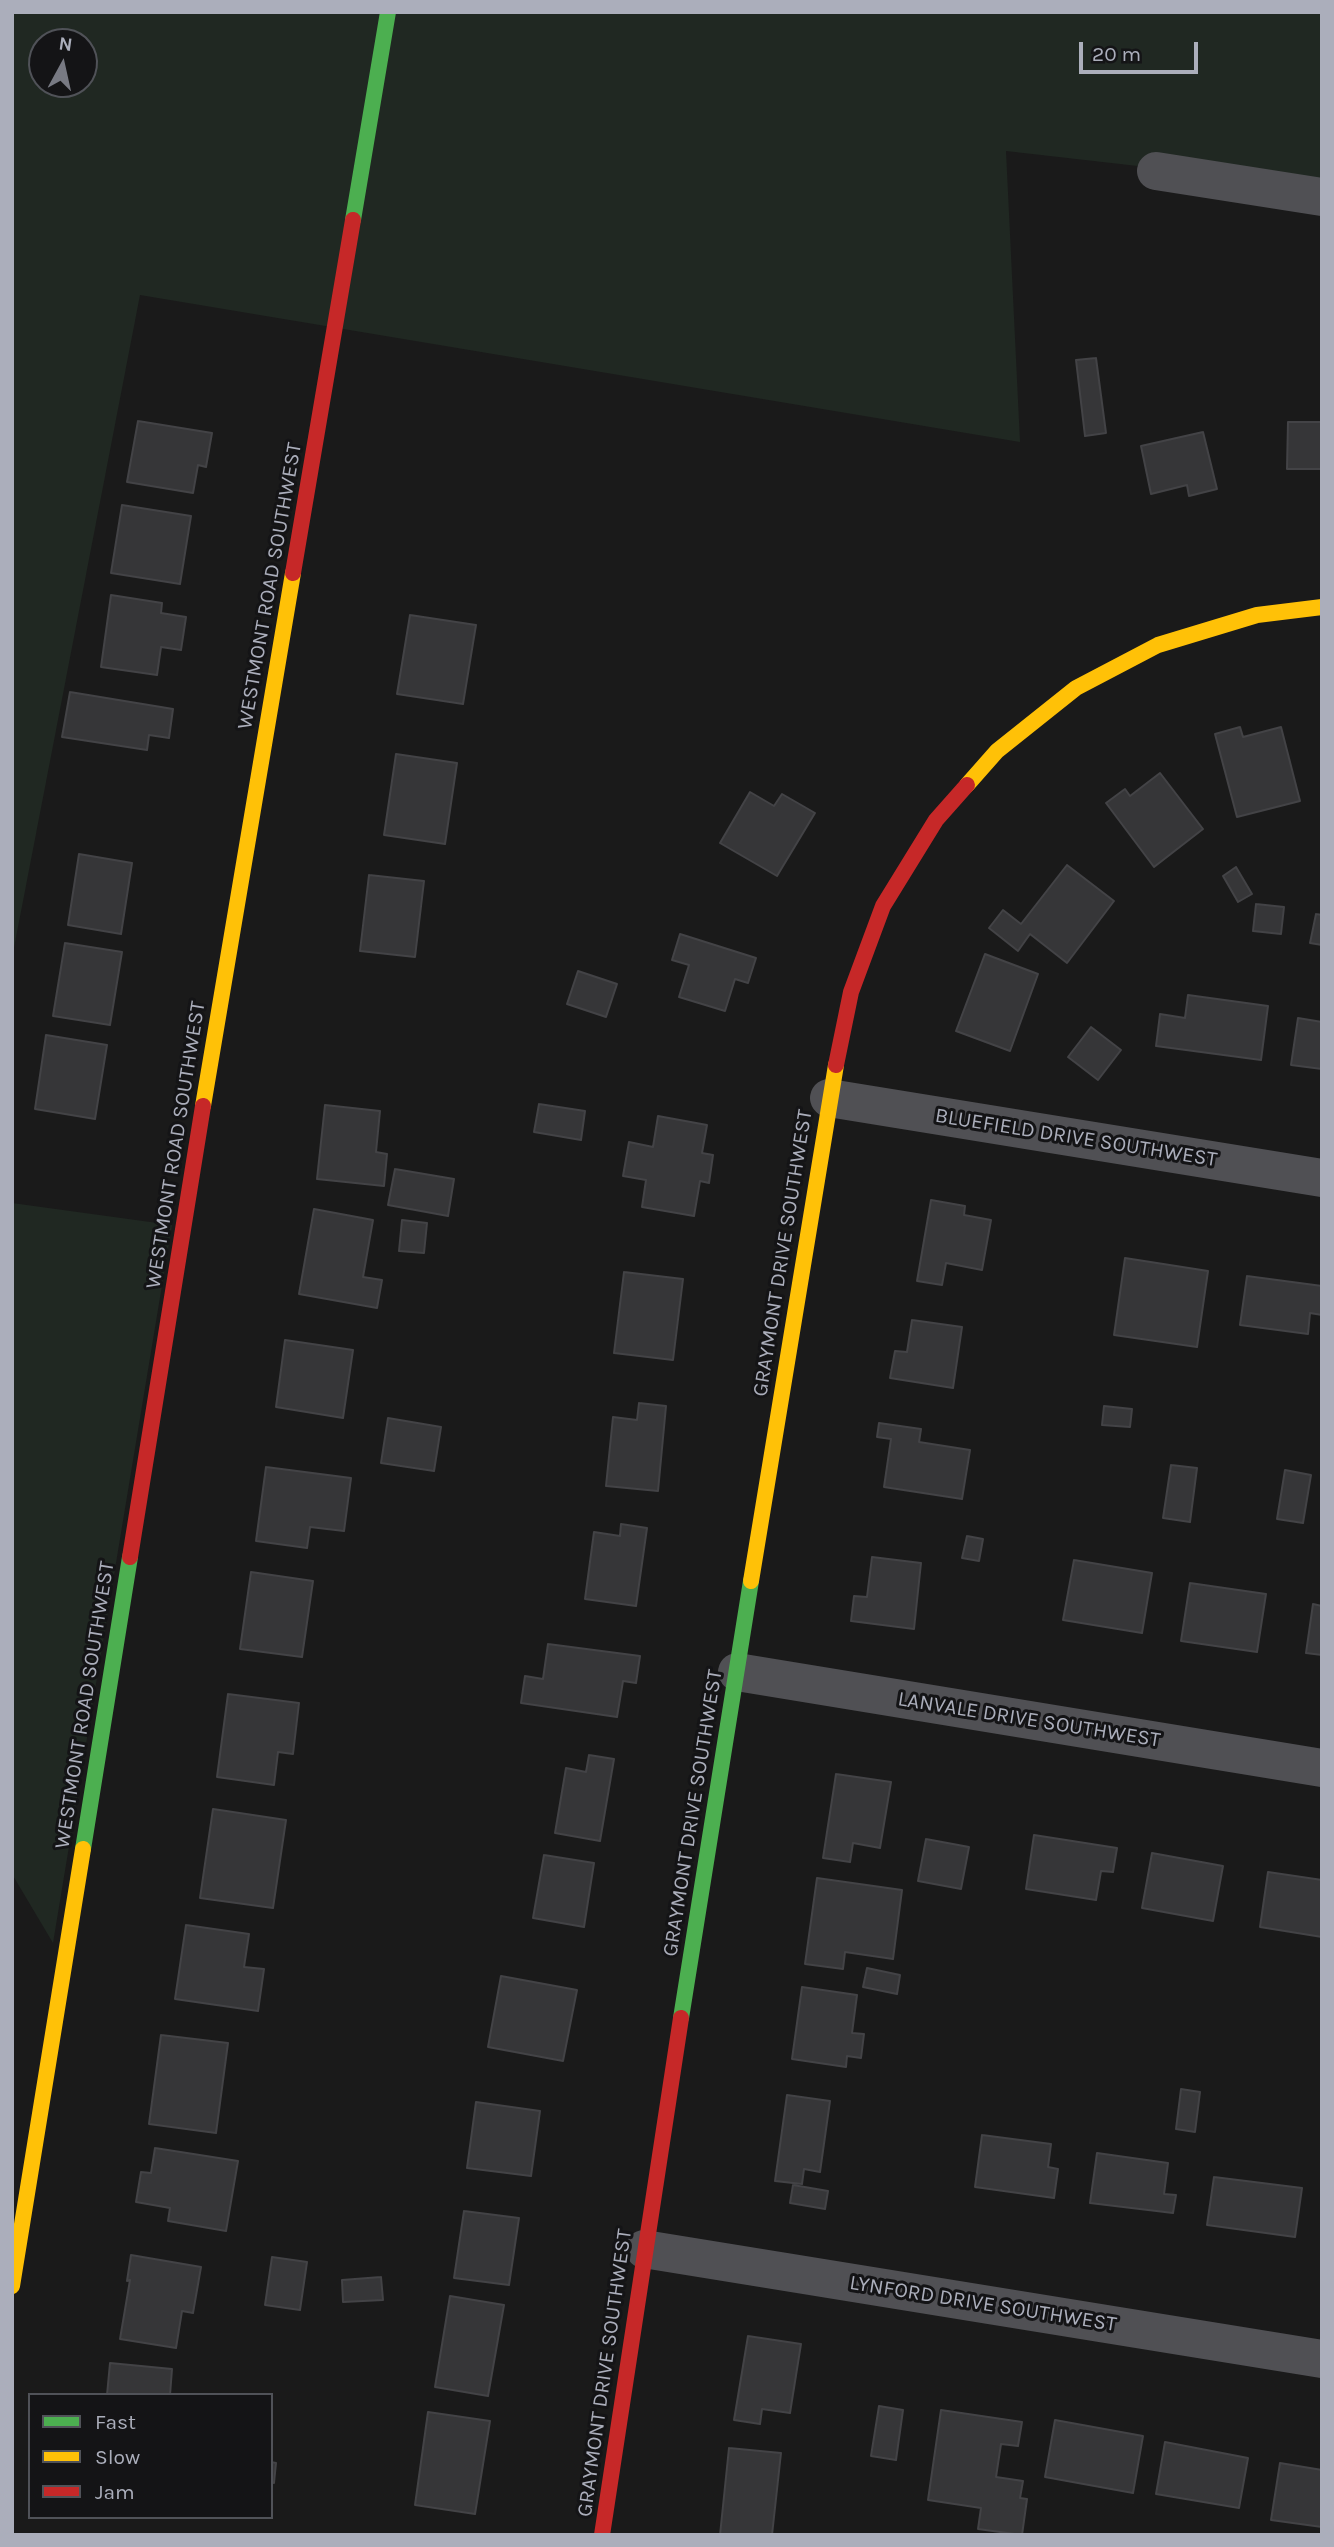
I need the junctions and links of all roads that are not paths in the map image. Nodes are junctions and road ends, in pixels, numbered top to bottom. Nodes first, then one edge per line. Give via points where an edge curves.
1 (388, 12) edge
2 (1156, 171) dead end
3 (1322, 197) edge
4 (1322, 607) edge
5 (830, 1098) junction
6 (1322, 1178) edge
7 (737, 1672) junction
8 (1322, 1768) edge
9 (644, 2249) junction
10 (12, 2286) edge
11 (1322, 2359) edge
12 (602, 2535) edge

1 - 10 street, WESTMONT ROAD SOUTHWEST via 205,1095
2 - 3 street
4 - 5 street, GRAYMONT DRIVE SOUTHWEST via 1257,615 1158,645 1076,688 997,751 936,820 883,906 850,992
5 - 6 street, BLUEFIELD DRIVE SOUTHWEST
5 - 7 street, GRAYMONT DRIVE SOUTHWEST
7 - 8 street, LANVALE DRIVE SOUTHWEST
7 - 9 street, GRAYMONT DRIVE SOUTHWEST
9 - 11 street, LYNFORD DRIVE SOUTHWEST
9 - 12 street, GRAYMONT DRIVE SOUTHWEST

